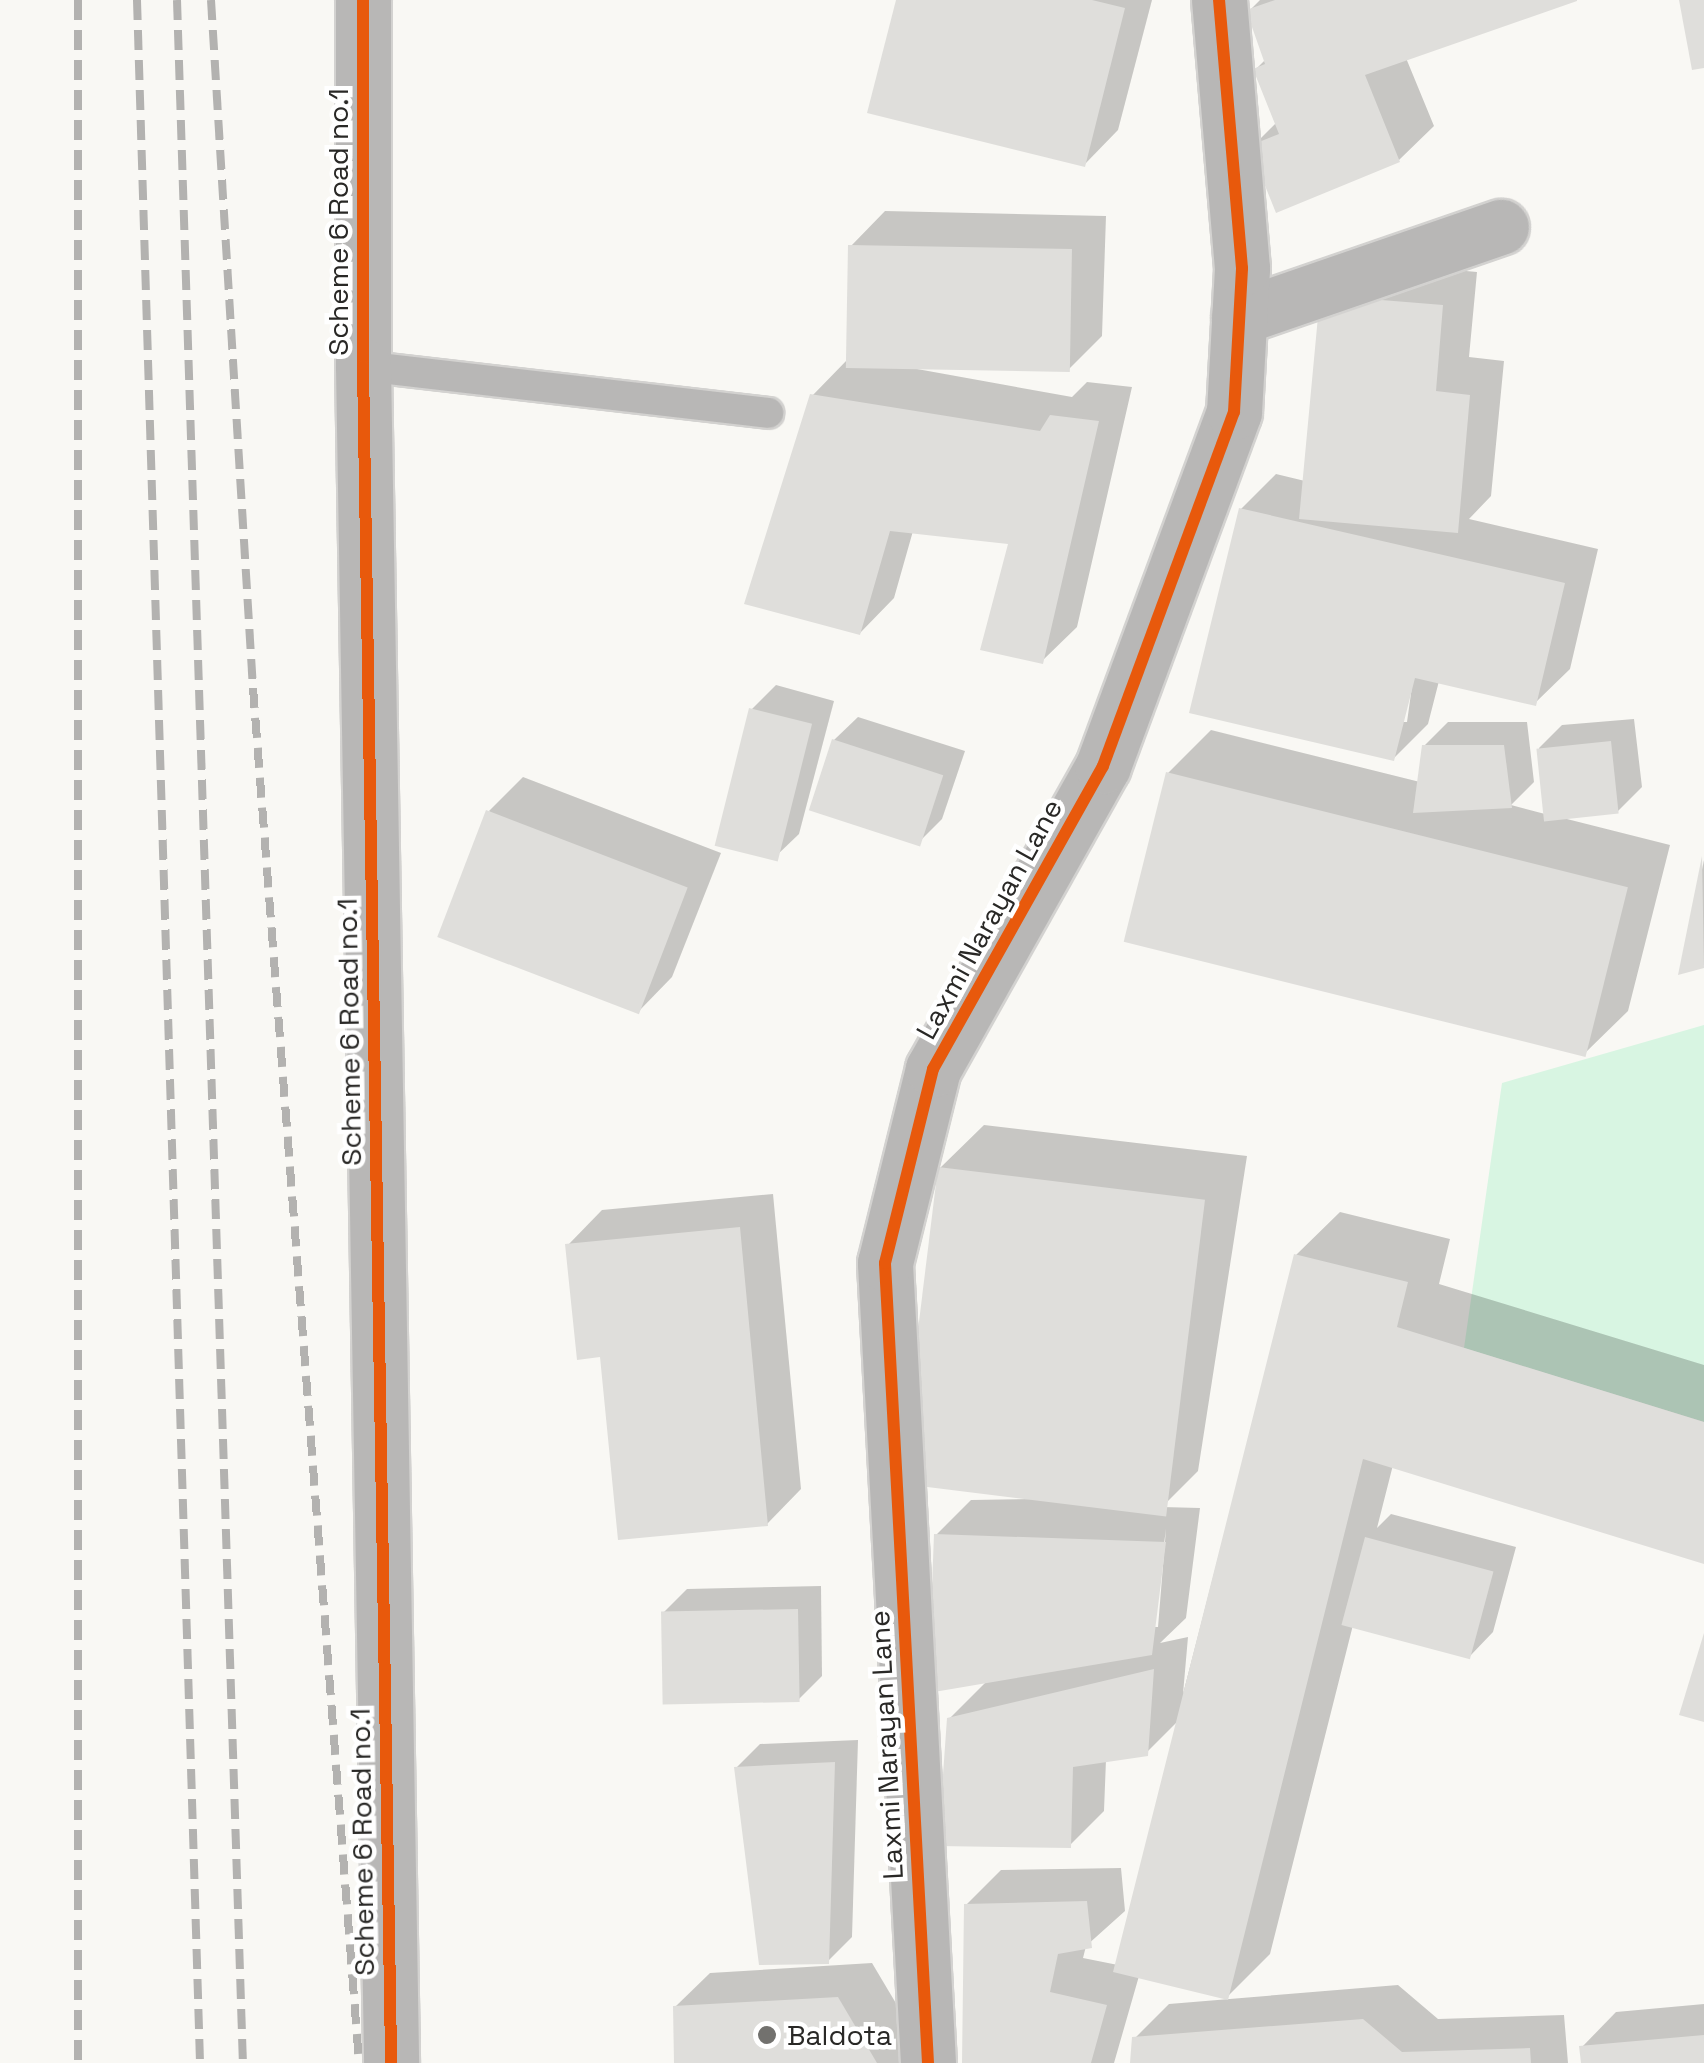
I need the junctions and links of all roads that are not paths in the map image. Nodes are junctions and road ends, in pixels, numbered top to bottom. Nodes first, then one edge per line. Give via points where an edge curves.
1 (364, 0) edge
2 (1219, 0) edge
3 (1502, 227) dead end
4 (1239, 317) junction
5 (363, 366) junction
6 (768, 413) dead end
7 (391, 2063) edge
8 (928, 2063) edge

1 - 5 street, Scheme 6 Road no.1
2 - 4 street, Laxmi Narayan Lane via 1242,268
3 - 4 street
4 - 8 street, Laxmi Narayan Lane via 1234,412 1103,766 934,1069 885,1263
5 - 6 lane
5 - 7 street, Scheme 6 Road no.1

